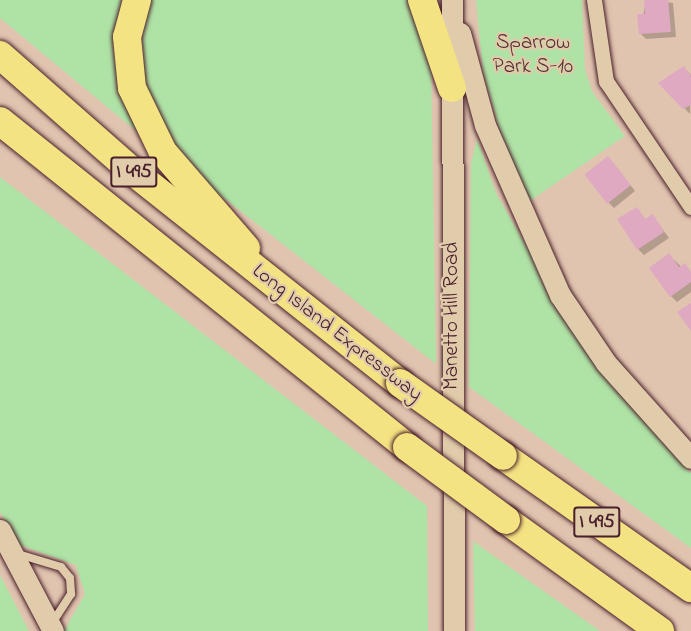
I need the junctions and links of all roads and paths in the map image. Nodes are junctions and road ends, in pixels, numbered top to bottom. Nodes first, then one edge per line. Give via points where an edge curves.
1 (137, 0) edge
2 (422, 0) edge
3 (594, 0) edge
4 (452, 2) edge
5 (0, 55) edge
6 (452, 88) junction
7 (0, 121) edge
8 (691, 207) edge
9 (272, 284) junction
10 (691, 458) edge
11 (0, 530) edge
12 (10, 550) junction
13 (691, 588) edge
14 (52, 629) edge
15 (453, 631) edge
16 (660, 631) edge

1 - 9 highway via 127,37 132,88 163,152
2 - 6 highway
3 - 8 street via 606,81
4 - 6 main road, Manetto Hill Road
4 - 10 main road via 485,125 560,295 606,363
5 - 9 highway, Long Island Expressway / I 495
6 - 15 main road, Manetto Hill Road
7 - 16 highway, I 495, bridge via 406,447
9 - 13 highway, Long Island Expressway / I 495, bridge via 400,383
11 - 12 main road
12 - 14 main road
12 - 14 lane via 35,563 61,567 70,578 71,594

